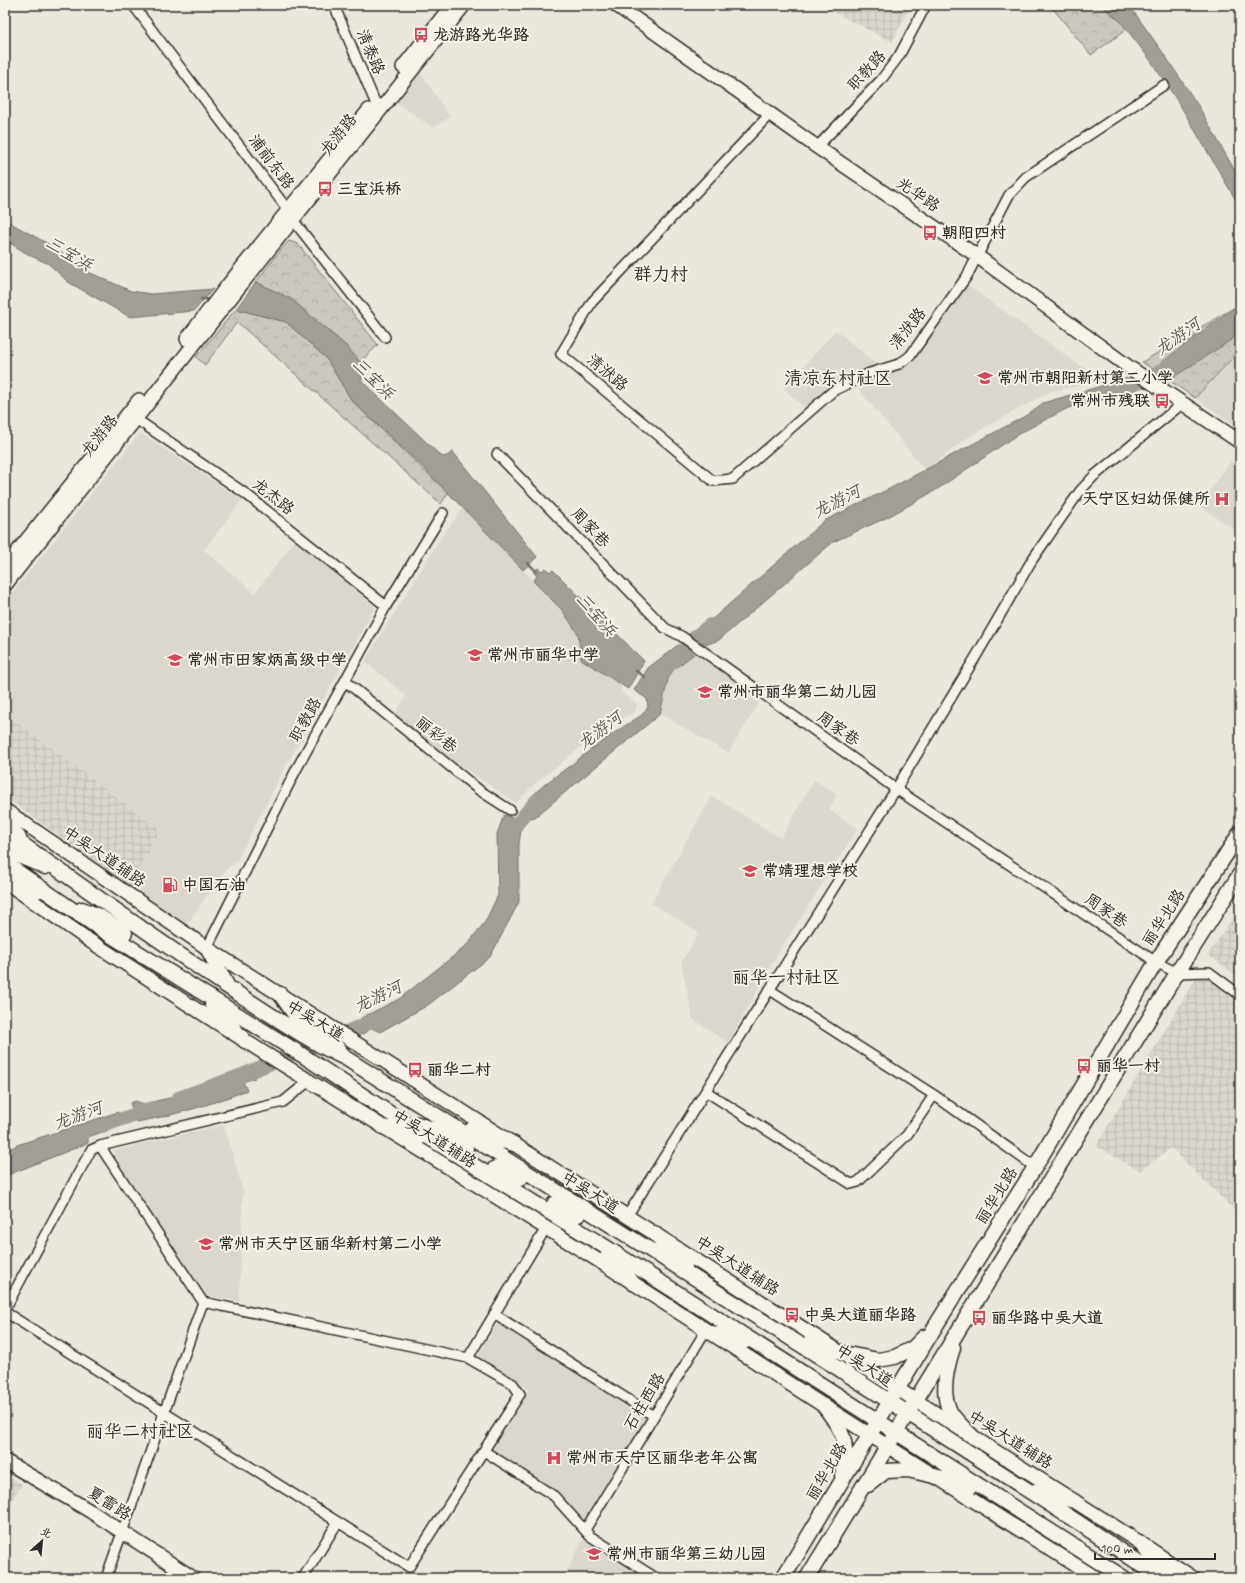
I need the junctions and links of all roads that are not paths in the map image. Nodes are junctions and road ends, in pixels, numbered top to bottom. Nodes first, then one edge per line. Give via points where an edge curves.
1 (133, 5) edge
2 (334, 5) edge
3 (452, 5) edge
4 (464, 5) edge
5 (616, 5) edge
6 (926, 5) edge
7 (1164, 85) dead end
8 (378, 105) junction
9 (770, 114) junction
10 (817, 147) junction
11 (290, 215) junction
12 (977, 256) junction
13 (216, 308) junction
14 (385, 337) dead end
15 (1183, 403) junction
16 (136, 418) junction
17 (1240, 442) edge
18 (497, 454) dead end
19 (443, 513) dead end
20 (5, 567) edge
21 (5, 585) edge
22 (386, 606) junction
23 (345, 681) junction
24 (896, 789) junction
25 (5, 810) edge
26 (510, 810) dead end
27 (5, 818) edge
28 (5, 832) edge
29 (1240, 832) edge
30 (24, 845) junction
31 (5, 850) edge
32 (5, 863) edge
33 (1240, 874) edge
34 (67, 876) junction
35 (5, 881) edge
36 (54, 898) junction
37 (207, 948) junction
38 (186, 959) junction
39 (1156, 962) junction
40 (1177, 973) junction
41 (228, 987) junction
42 (770, 990) junction
43 (201, 992) junction
44 (280, 994) joint
45 (1240, 995) edge
46 (226, 1008) junction
47 (312, 1028) junction
48 (245, 1041) junction
49 (332, 1041) junction
50 (309, 1081) junction
51 (707, 1092) junction
52 (934, 1095) junction
53 (415, 1102) junction
54 (394, 1116) junction
55 (383, 1127) junction
56 (514, 1144) junction
57 (100, 1146) junction
58 (513, 1164) junction
59 (476, 1167) junction
60 (1035, 1167) junction
61 (627, 1216) junction
62 (560, 1219) junction
63 (546, 1228) junction
64 (579, 1231) junction
65 (654, 1233) junction
66 (680, 1270) junction
67 (699, 1281) junction
68 (633, 1283) junction
69 (202, 1302) junction
70 (5, 1308) edge
71 (5, 1312) edge
72 (494, 1314) junction
73 (938, 1322) junction
74 (958, 1330) junction
75 (709, 1331) junction
76 (789, 1338) junction
77 (757, 1344) junction
78 (843, 1353) junction
79 (468, 1358) junction
80 (833, 1366) junction
81 (817, 1383) junction
82 (898, 1389) junction
83 (916, 1400) junction
84 (890, 1402) junction
85 (824, 1406) junction
86 (164, 1412) junction
87 (907, 1414) junction
88 (654, 1416) junction
89 (878, 1421) junction
90 (896, 1432) junction
91 (870, 1434) junction
92 (973, 1438) junction
93 (888, 1446) junction
94 (484, 1451) junction
95 (965, 1451) junction
96 (5, 1461) edge
97 (954, 1469) junction
98 (937, 1476) junction
99 (840, 1484) junction
100 (1023, 1488) junction
101 (860, 1491) junction
102 (1074, 1501) junction
103 (1021, 1512) junction
104 (338, 1522) junction
105 (585, 1530) junction
106 (121, 1532) junction
107 (1139, 1542) junction
108 (106, 1578) edge
109 (193, 1578) edge
110 (303, 1578) edge
111 (656, 1578) edge
112 (783, 1578) edge
113 (806, 1578) edge
114 (1096, 1578) edge
115 (1124, 1578) edge
116 (1161, 1578) edge
117 (1178, 1578) edge
118 (1193, 1578) edge

1 - 11 street, 浦前东路
2 - 8 street, 清泰路
3 - 8 main road, 龙游路
4 - 8 main road, 龙游路
5 - 9 main road, 光华路
6 - 10 street, 职教路 via 900,56 881,80
7 - 12 street, 清洑路 via 1026,177 1009,195
8 - 11 main road, 龙游路
9 - 10 main road, 光华路
9 - 12 street, 清洑路 via 592,302 561,354 713,481 733,479 833,391 870,373 899,364 910,356 967,276
10 - 12 main road, 光华路
11 - 13 main road, 龙游路
11 - 14 street, 浦前东路
12 - 15 main road, 光华路 via 1155,386
13 - 16 main road, 龙游路
13 - 20 main road, 龙游路 via 180,349
15 - 17 main road, 光华路
15 - 24 street via 1080,490 1032,560
16 - 21 main road, 龙游路
16 - 22 street, 龙杰路 via 246,494
18 - 24 street, 周家巷 via 665,628 710,656
19 - 22 street, 职教路
22 - 23 street, 职教路
23 - 26 street, 丽彩巷 via 479,790
23 - 37 street, 职教路 via 296,770
24 - 39 street, 周家巷
24 - 42 street
25 - 37 main road, 中吴大道辅路
27 - 30 main road
28 - 30 main road, 中吴大道
29 - 39 main road, 丽华北路
30 - 34 main road, 中吴大道
31 - 34 main road
32 - 36 main road
33 - 40 main road
34 - 38 main road, 中吴大道
35 - 36 main road
35 - 48 main road via 90,941
36 - 38 main road via 99,916 176,967 190,971 192,968
36 - 43 main road
37 - 41 main road
37 - 44 main road, 中吴大道辅路
38 - 41 main road, 中吴大道
39 - 40 street, 周家巷
39 - 60 main road, 丽华北路
40 - 45 street via 1209,972
40 - 74 main road
41 - 47 main road, 中吴大道
42 - 51 street
42 - 52 street
43 - 46 main road
43 - 48 main road
44 - 47 main road via 298,1019
46 - 47 main road via 220,999 222,996 230,997 265,1019
46 - 54 main road
47 - 49 main road, 中吴大道
48 - 50 main road, 中吴大道辅路
49 - 53 main road, 中吴大道 via 348,1060
49 - 56 main road, 中吴大道辅路
50 - 55 main road, 中吴大道辅路
50 - 57 street via 283,1102
51 - 52 street via 851,1184 858,1182 907,1136
51 - 61 street
52 - 60 street
53 - 56 main road via 442,1110 483,1136
53 - 58 main road, 中吴大道
54 - 58 main road via 436,1130 507,1176 520,1180 523,1175
54 - 59 main road
55 - 59 main road via 414,1135 443,1154
55 - 63 main road, 中吴大道辅路
56 - 61 main road, 中吴大道辅路
57 - 69 street
57 - 70 street via 91,1150
58 - 66 main road, 中吴大道
59 - 62 main road
60 - 73 main road, 丽华北路
61 - 65 main road, 中吴大道辅路
62 - 64 main road
62 - 66 main road via 552,1208 554,1204 567,1208 636,1251
63 - 68 main road, 中吴大道辅路
63 - 72 street
64 - 68 main road via 593,1248 616,1263
64 - 77 main road
65 - 67 main road
65 - 78 main road, 中吴大道辅路
66 - 67 main road, 中吴大道
67 - 76 main road, 中吴大道
68 - 75 main road, 中吴大道辅路
69 - 79 street
69 - 86 street
71 - 86 street
72 - 79 street
72 - 88 street
73 - 78 main road via 913,1348 895,1357 878,1360
73 - 82 main road, 丽华北路
74 - 83 main road
74 - 92 main road via 948,1364 945,1392 949,1410
75 - 77 main road
75 - 85 main road, 中吴大道辅路
75 - 88 street, 石柱西路
76 - 78 main road
76 - 80 main road, 中吴大道
77 - 81 main road
78 - 82 main road, 中吴大道辅路
79 - 94 street via 513,1384 520,1394
80 - 81 main road via 850,1385 846,1391
80 - 84 main road, 中吴大道
81 - 89 main road
82 - 83 main road, 中吴大道辅路
82 - 84 main road, 丽华北路
83 - 87 main road
83 - 92 main road, 中吴大道辅路
84 - 87 main road, 中吴大道
84 - 89 main road, 丽华北路
85 - 91 main road, 中吴大道辅路
85 - 99 main road via 839,1426 846,1445
86 - 104 street
86 - 106 street
87 - 90 main road
87 - 95 main road, 中吴大道
88 - 105 street, 石柱西路
89 - 90 main road
89 - 91 main road, 丽华北路
90 - 93 main road
90 - 97 main road
91 - 93 main road, 中吴大道辅路
91 - 99 main road, 丽华北路
92 - 102 main road, 中吴大道辅路
93 - 98 main road, 中吴大道辅路
93 - 101 main road
94 - 104 street via 409,1567
94 - 105 street via 554,1496
95 - 97 main road via 940,1443 936,1450
95 - 100 main road, 中吴大道
96 - 106 main road, 夏雷路
97 - 103 main road
98 - 101 main road via 908,1470 886,1471
98 - 103 main road via 964,1483 997,1505
98 - 114 main road, 中吴大道辅路
99 - 112 main road, 丽华北路
100 - 102 main road
100 - 116 main road, 中吴大道
101 - 113 main road
102 - 107 main road, 中吴大道辅路
103 - 115 main road
104 - 110 street
105 - 111 street via 590,1536
106 - 108 street
106 - 109 main road, 夏雷路
107 - 117 main road via 1159,1565
107 - 118 main road, 中吴大道辅路

